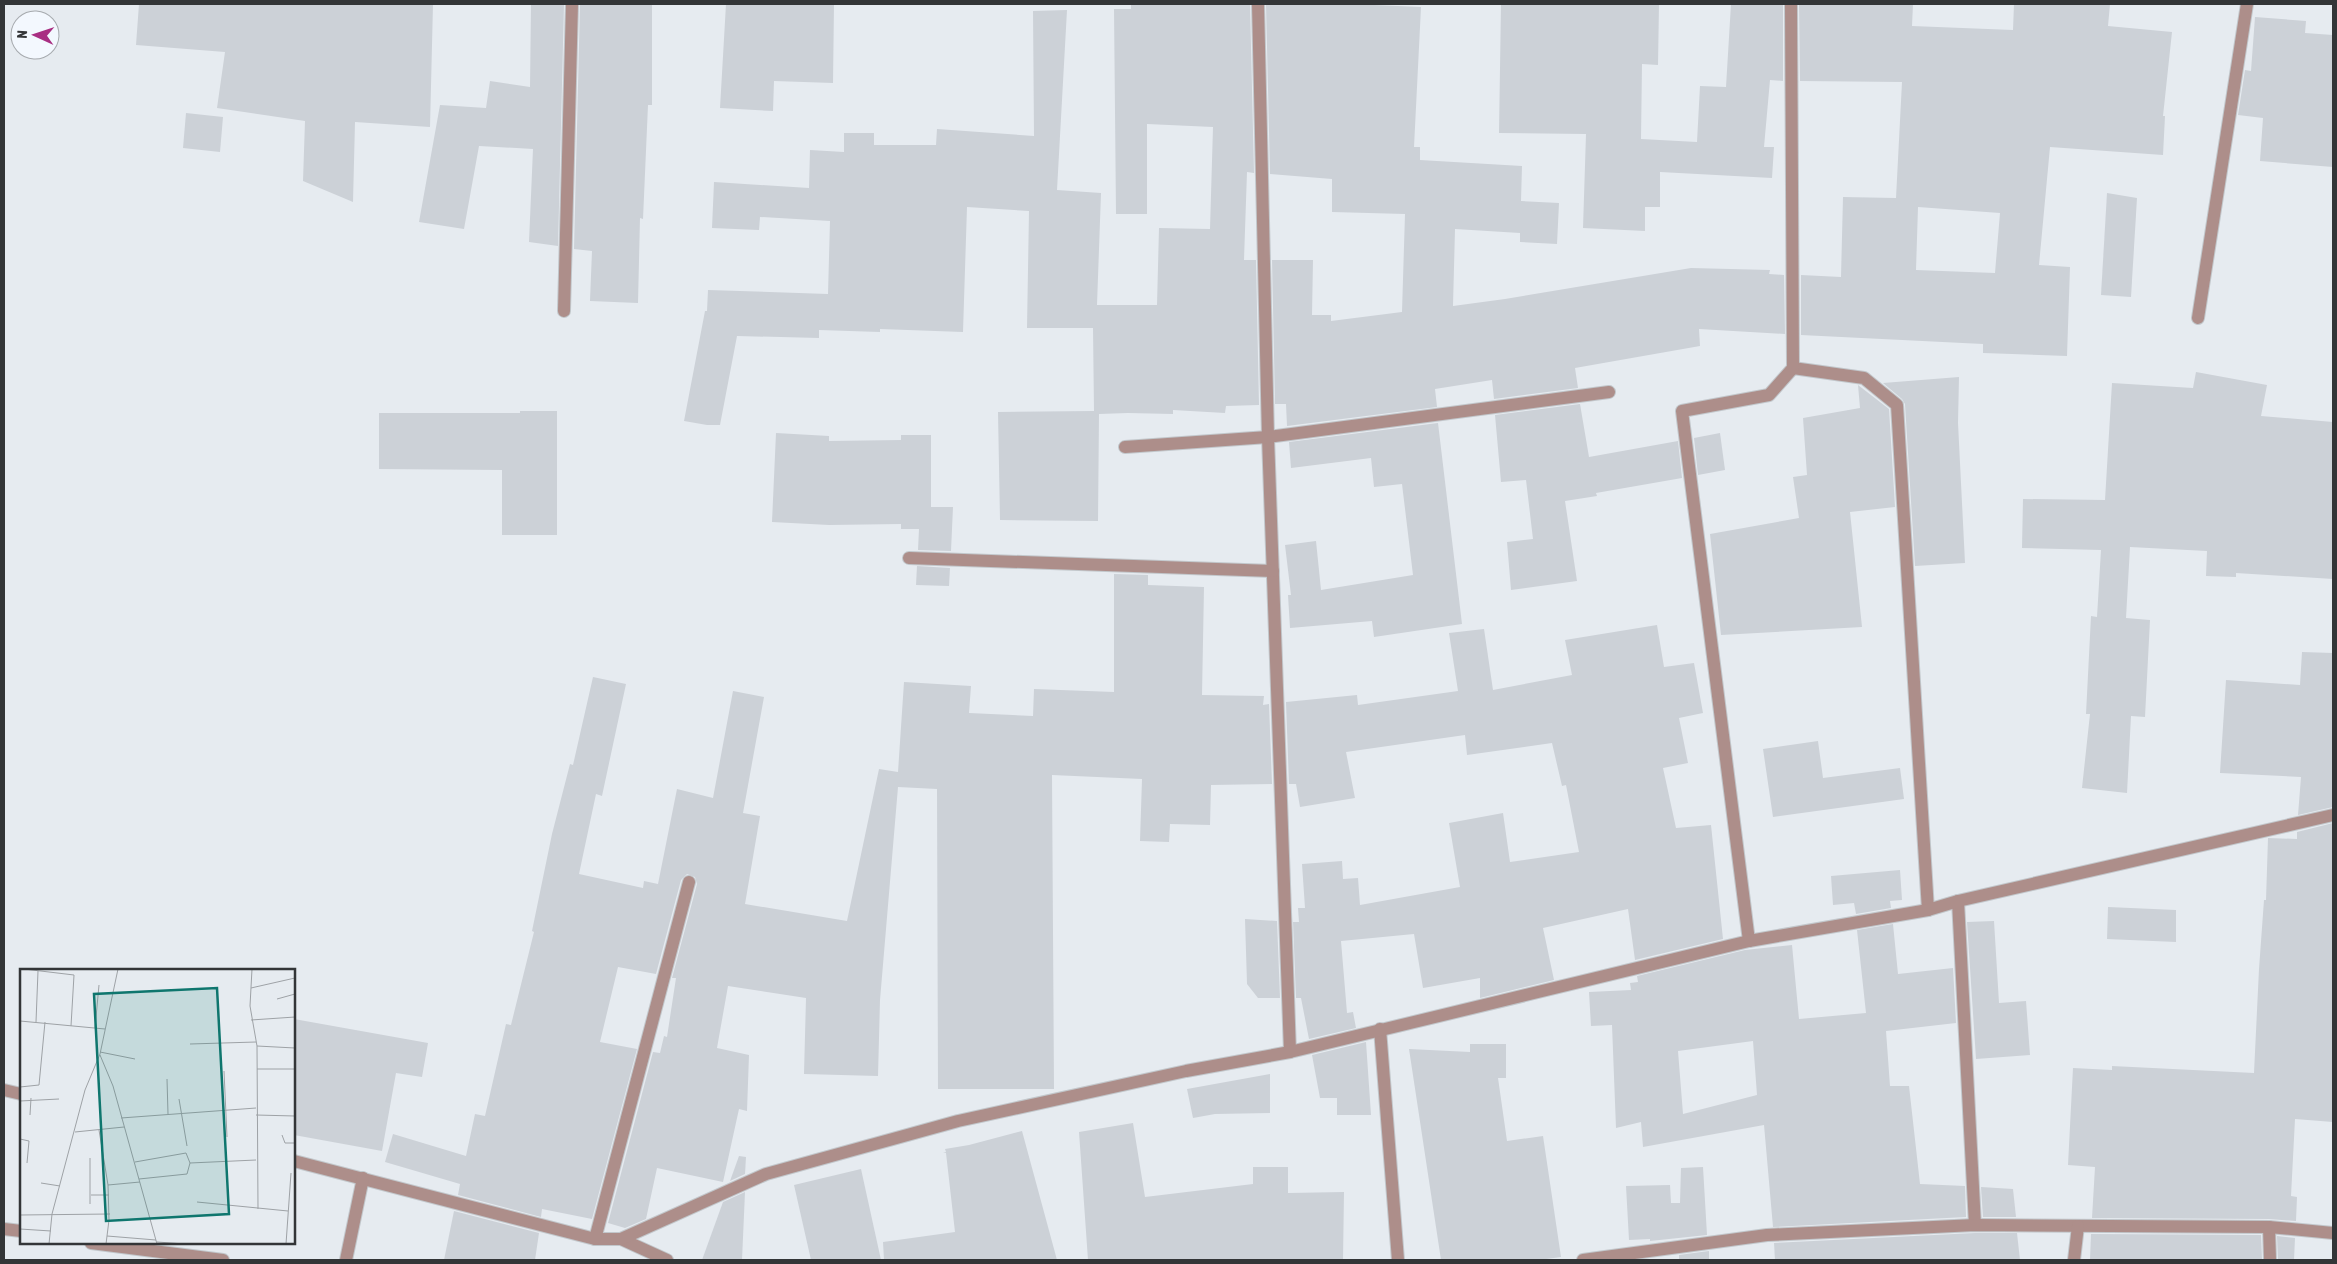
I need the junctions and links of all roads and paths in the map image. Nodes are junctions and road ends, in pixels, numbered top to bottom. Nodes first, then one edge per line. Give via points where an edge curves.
1 (572, 4) edge
2 (1258, 4) edge
3 (1791, 4) edge
4 (2247, 4) edge
5 (564, 310) dead end
6 (2198, 318) dead end
7 (1793, 368) junction
8 (1609, 392) dead end
9 (1268, 437) junction
10 (1125, 447) dead end
11 (909, 558) dead end
12 (1273, 571) junction
13 (2333, 815) edge
14 (689, 882) dead end
15 (1958, 901) junction
16 (1928, 910) junction
17 (1749, 941) junction
18 (1380, 1030) junction
19 (1290, 1052) junction
20 (4, 1090) edge
21 (20, 1094) edge
22 (295, 1161) edge
23 (364, 1178) junction
24 (1975, 1225) junction
25 (2078, 1226) junction
26 (2269, 1227) junction
27 (4, 1229) edge
28 (20, 1232) edge
29 (2333, 1233) edge
30 (596, 1239) junction
31 (621, 1239) junction
32 (99, 1244) edge
33 (224, 1260) edge
34 (346, 1260) edge
35 (666, 1260) edge
36 (1398, 1260) edge
37 (1583, 1260) edge
38 (2074, 1260) edge
39 (2270, 1260) edge

1 - 5 street
2 - 9 street
3 - 7 street
4 - 6 street
7 - 16 street via 1864,378 1897,405
7 - 17 street via 1769,395 1682,411
8 - 9 street
9 - 10 street
9 - 12 street
11 - 12 street
12 - 19 street
13 - 15 street
14 - 30 street
15 - 16 street
15 - 24 street
16 - 17 street
17 - 18 street
18 - 19 street
18 - 36 street
19 - 31 street via 1186,1070 958,1121 776,1172
20 - 21 street
22 - 23 street
23 - 30 street
23 - 34 street
24 - 25 street
24 - 37 street via 1767,1235
25 - 26 street
25 - 38 street
26 - 29 street
26 - 39 street
27 - 28 street
30 - 31 street
31 - 35 street
32 - 33 street

